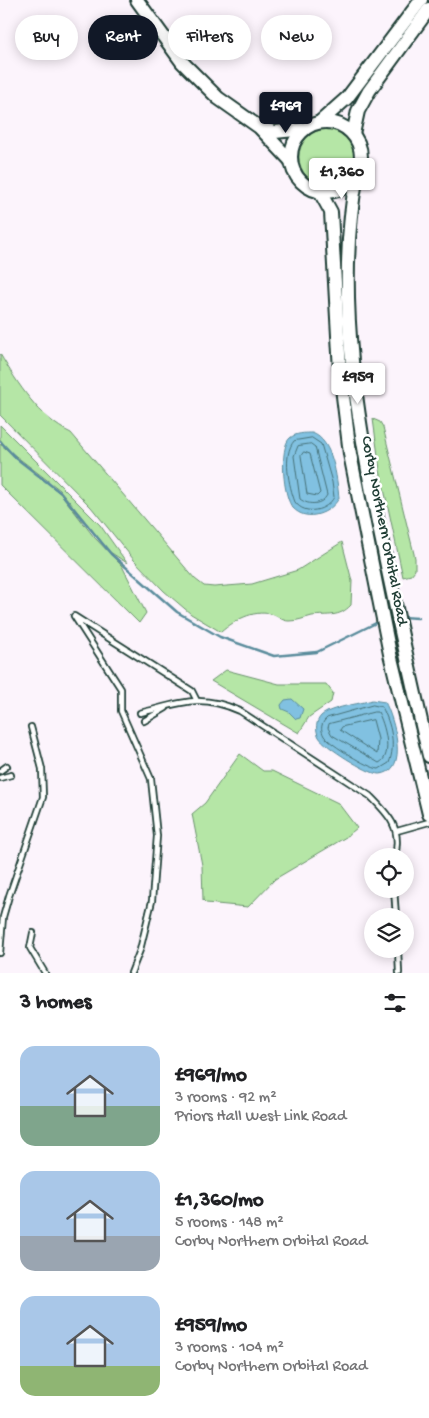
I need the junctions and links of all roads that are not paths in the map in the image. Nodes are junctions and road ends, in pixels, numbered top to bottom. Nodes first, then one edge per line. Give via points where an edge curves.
1 (137, 0) edge
2 (422, 0) edge
3 (429, 9) edge
4 (320, 122) junction
5 (259, 127) junction
6 (304, 129) junction
7 (354, 134) junction
8 (291, 162) junction
9 (357, 175) junction
10 (320, 192) junction
11 (196, 699) junction
12 (172, 705) junction
13 (140, 713) dead end
14 (144, 721) dead end
15 (31, 726) dead end
16 (429, 756) edge
17 (6, 766) dead end
18 (0, 771) edge
19 (11, 775) dead end
20 (0, 778) edge
21 (429, 814) edge
22 (429, 822) edge
23 (397, 831) junction
24 (396, 848) edge
25 (33, 933) dead end
26 (0, 953) edge
27 (398, 958) edge
28 (44, 973) edge
29 (131, 973) edge
30 (399, 973) edge

1 - 5 street via 182,62 218,98
2 - 4 street via 347,98
3 - 7 street via 369,91 358,111
4 - 6 street
4 - 7 street via 344,126
5 - 6 street via 275,132
5 - 8 street
6 - 8 street via 294,142
7 - 9 street via 362,154
8 - 10 street via 299,180
9 - 10 street via 342,189
9 - 16 street, Corby Northern Orbital Road via 350,212 348,281 362,449
10 - 21 street, Corby Northern Orbital Road via 331,212 340,372 350,454 390,654
11 - 12 lane
11 - 23 lane via 220,702 249,716 370,796 387,813
11 - 29 lane via 192,691 74,616 121,689 121,711 151,779 157,836 152,901
12 - 13 lane
12 - 14 lane
15 - 26 lane via 42,769 43,797 8,896
17 - 18 lane
19 - 20 lane
22 - 23 lane
23 - 24 lane
25 - 28 lane via 30,948
27 - 30 lane

